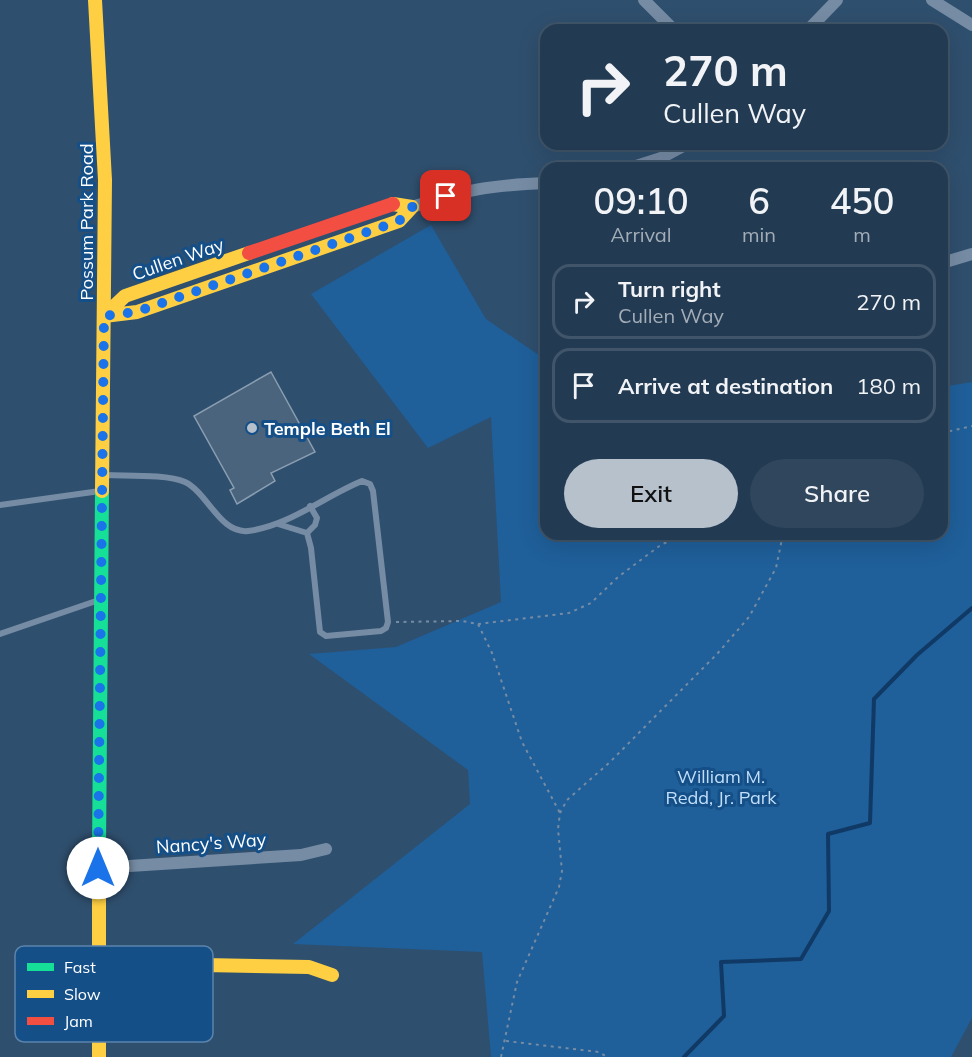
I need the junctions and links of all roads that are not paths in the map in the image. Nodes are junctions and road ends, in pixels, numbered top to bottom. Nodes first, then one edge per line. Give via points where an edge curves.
1 (95, 0) edge
2 (644, 0) edge
3 (837, 0) edge
4 (932, 0) edge
5 (668, 24) edge
6 (814, 24) edge
7 (972, 25) edge
8 (676, 150) edge
9 (649, 162) edge
10 (540, 183) edge
11 (412, 207) joint
12 (972, 254) edge
13 (948, 261) edge
14 (104, 316) junction
15 (103, 475) junction
16 (102, 490) junction
17 (0, 505) edge
18 (310, 506) junction
19 (278, 524) junction
20 (307, 533) junction
21 (102, 599) junction
22 (0, 634) edge
23 (326, 849) dead end
24 (98, 868) junction
25 (98, 946) edge
26 (213, 965) edge
27 (332, 975) dead end
28 (99, 1042) edge
29 (99, 1057) edge

1 - 14 main road, Possum Park Road via 105,180
2 - 5 street
3 - 6 street
4 - 7 street
8 - 9 street
10 - 11 street, Cullen Way via 462,190
11 - 14 main road, Cullen Way via 399,221 136,312
12 - 13 street
14 - 15 main road, Possum Park Road
15 - 16 main road, Possum Park Road
15 - 19 lane via 183,481 205,498 225,523 238,530
16 - 17 lane
16 - 21 main road, Possum Park Road
18 - 19 lane
18 - 20 lane via 317,518
18 - 20 lane via 362,481 370,484 388,622 381,632 326,636 320,632
19 - 20 lane
21 - 22 lane
21 - 24 main road, Possum Park Road
23 - 24 street, Nancy's Way via 301,855
24 - 25 main road, Possum Park Road
26 - 27 main road via 309,968
28 - 29 main road, Possum Park Road

